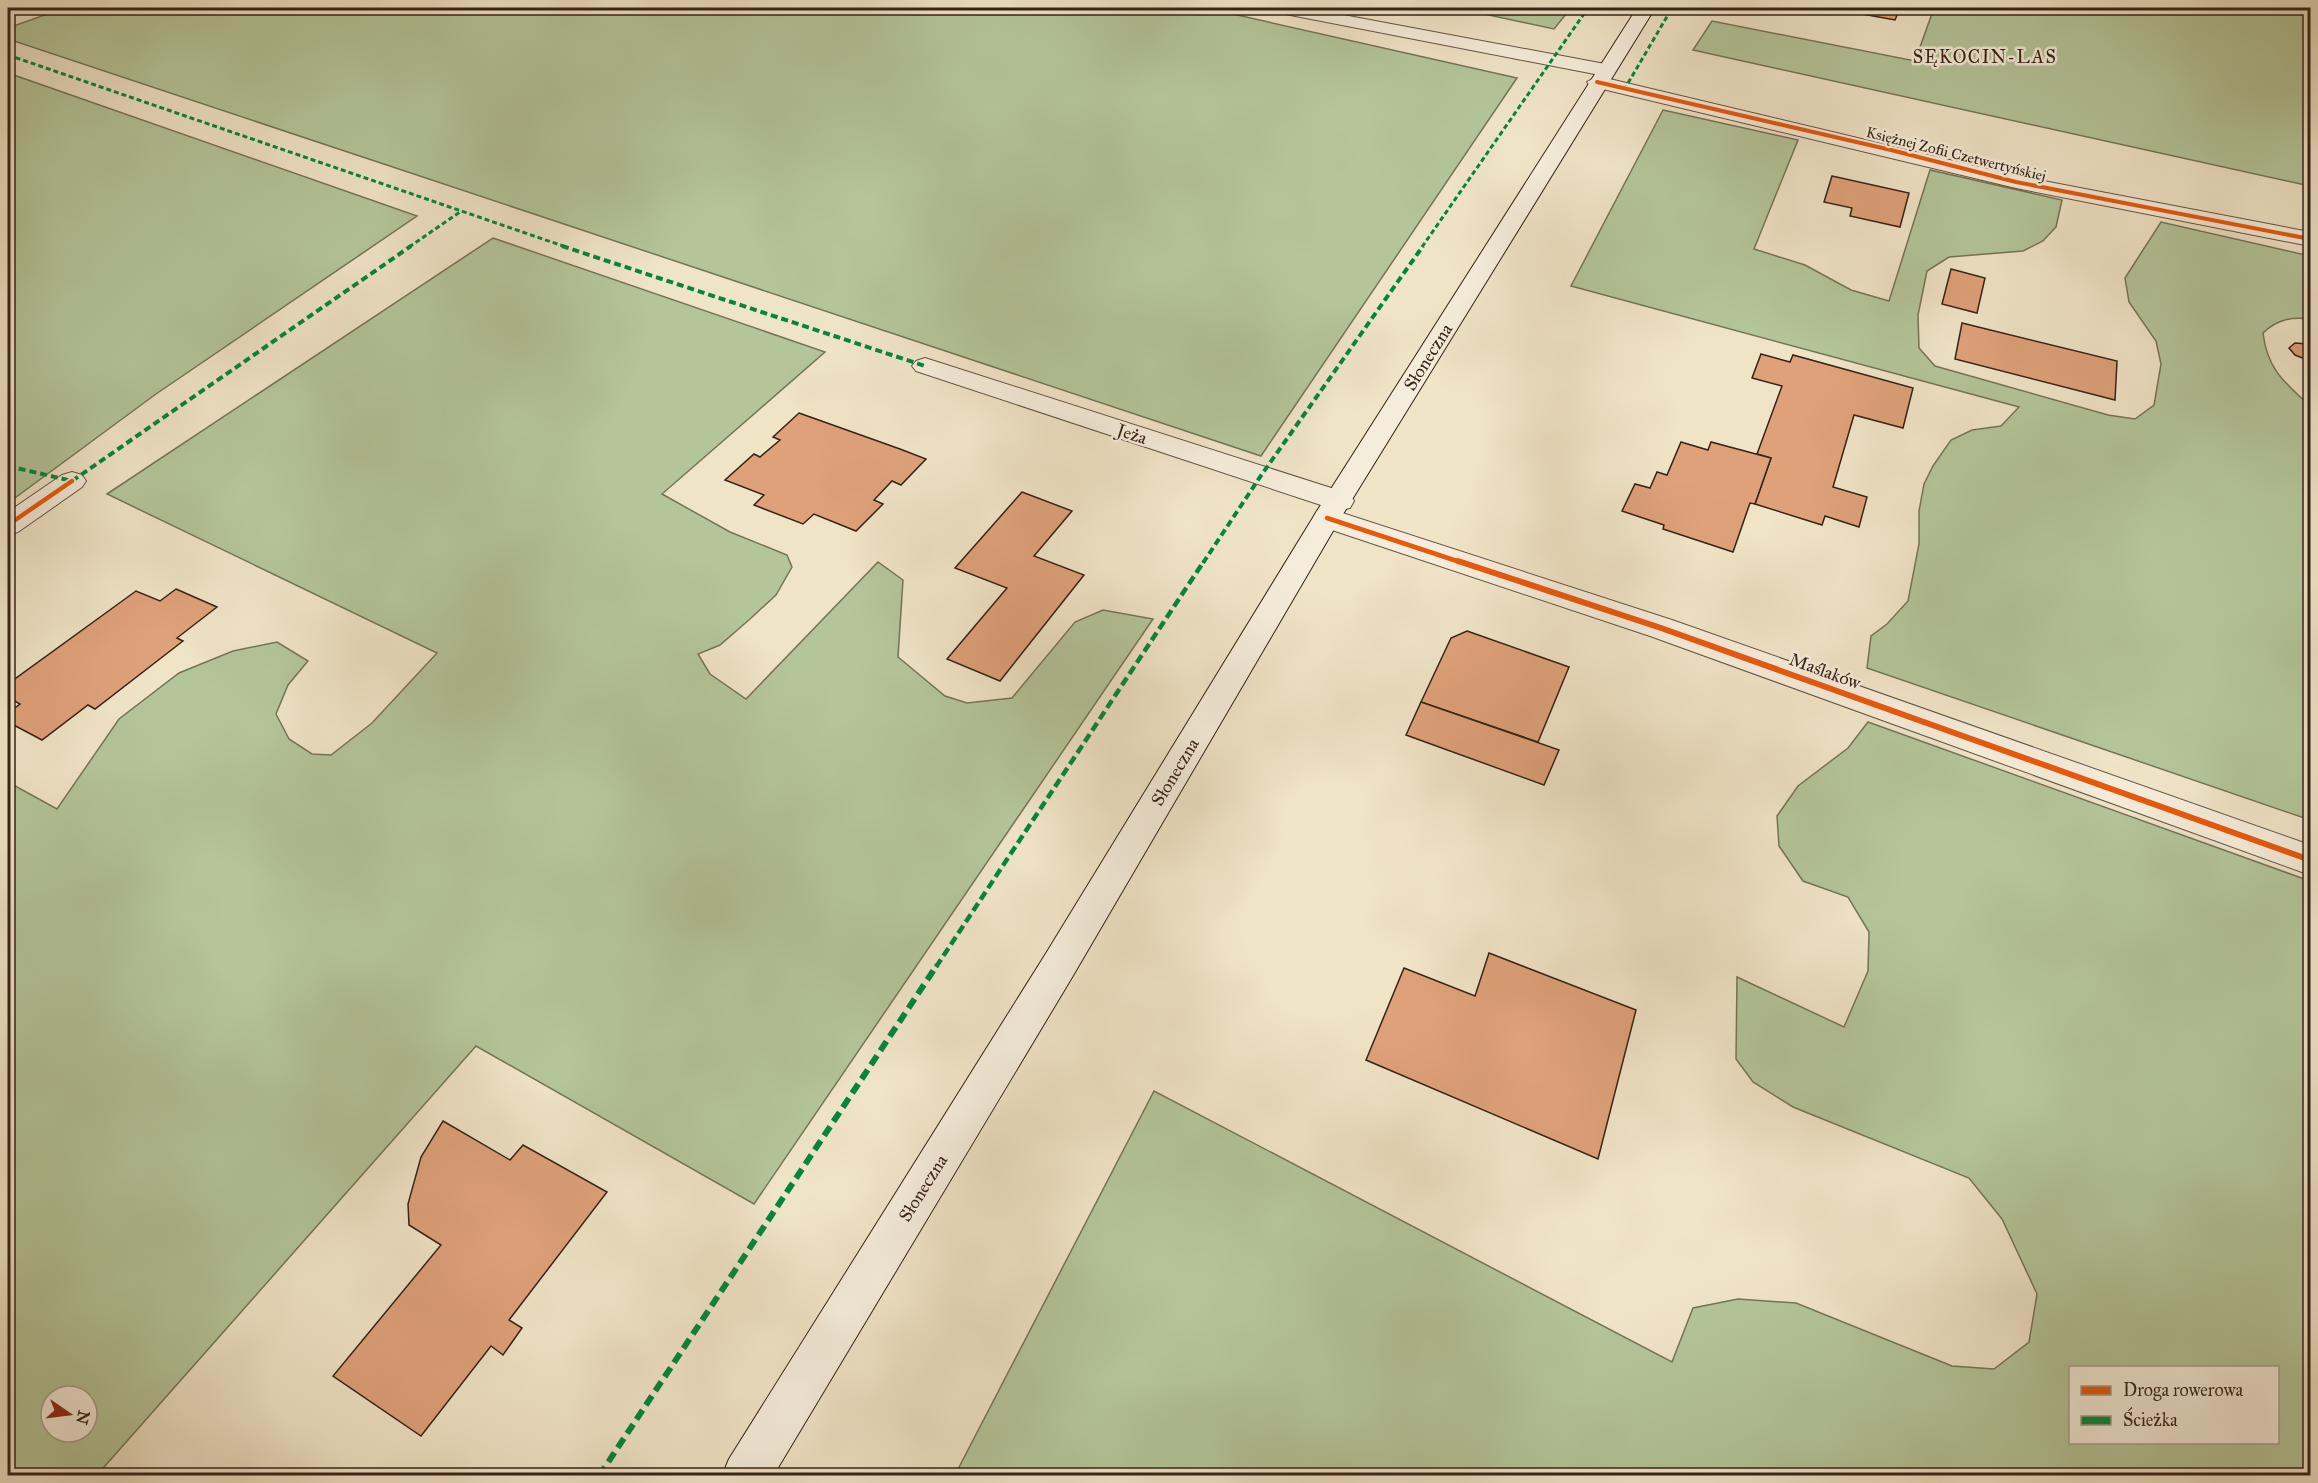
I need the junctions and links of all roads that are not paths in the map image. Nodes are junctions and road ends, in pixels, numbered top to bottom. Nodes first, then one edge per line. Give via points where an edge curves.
1 (1280, 8) edge
2 (1637, 8) edge
3 (1646, 8) edge
4 (1601, 76) junction
5 (2310, 239) edge
6 (925, 366) dead end
7 (72, 481) dead end
8 (1333, 510) junction
9 (8, 525) edge
10 (2310, 860) edge
11 (746, 1476) edge

1 - 4 street, Księżnej Zofii Czetwertyńskiej
2 - 4 street, Słoneczna
3 - 4 street, Słoneczna
4 - 5 street, Księżnej Zofii Czetwertyńskiej via 2016,182
4 - 8 street, Słoneczna
6 - 8 street, Jeża
7 - 9 street
8 - 10 street, Maślaków
8 - 11 street, Słoneczna

